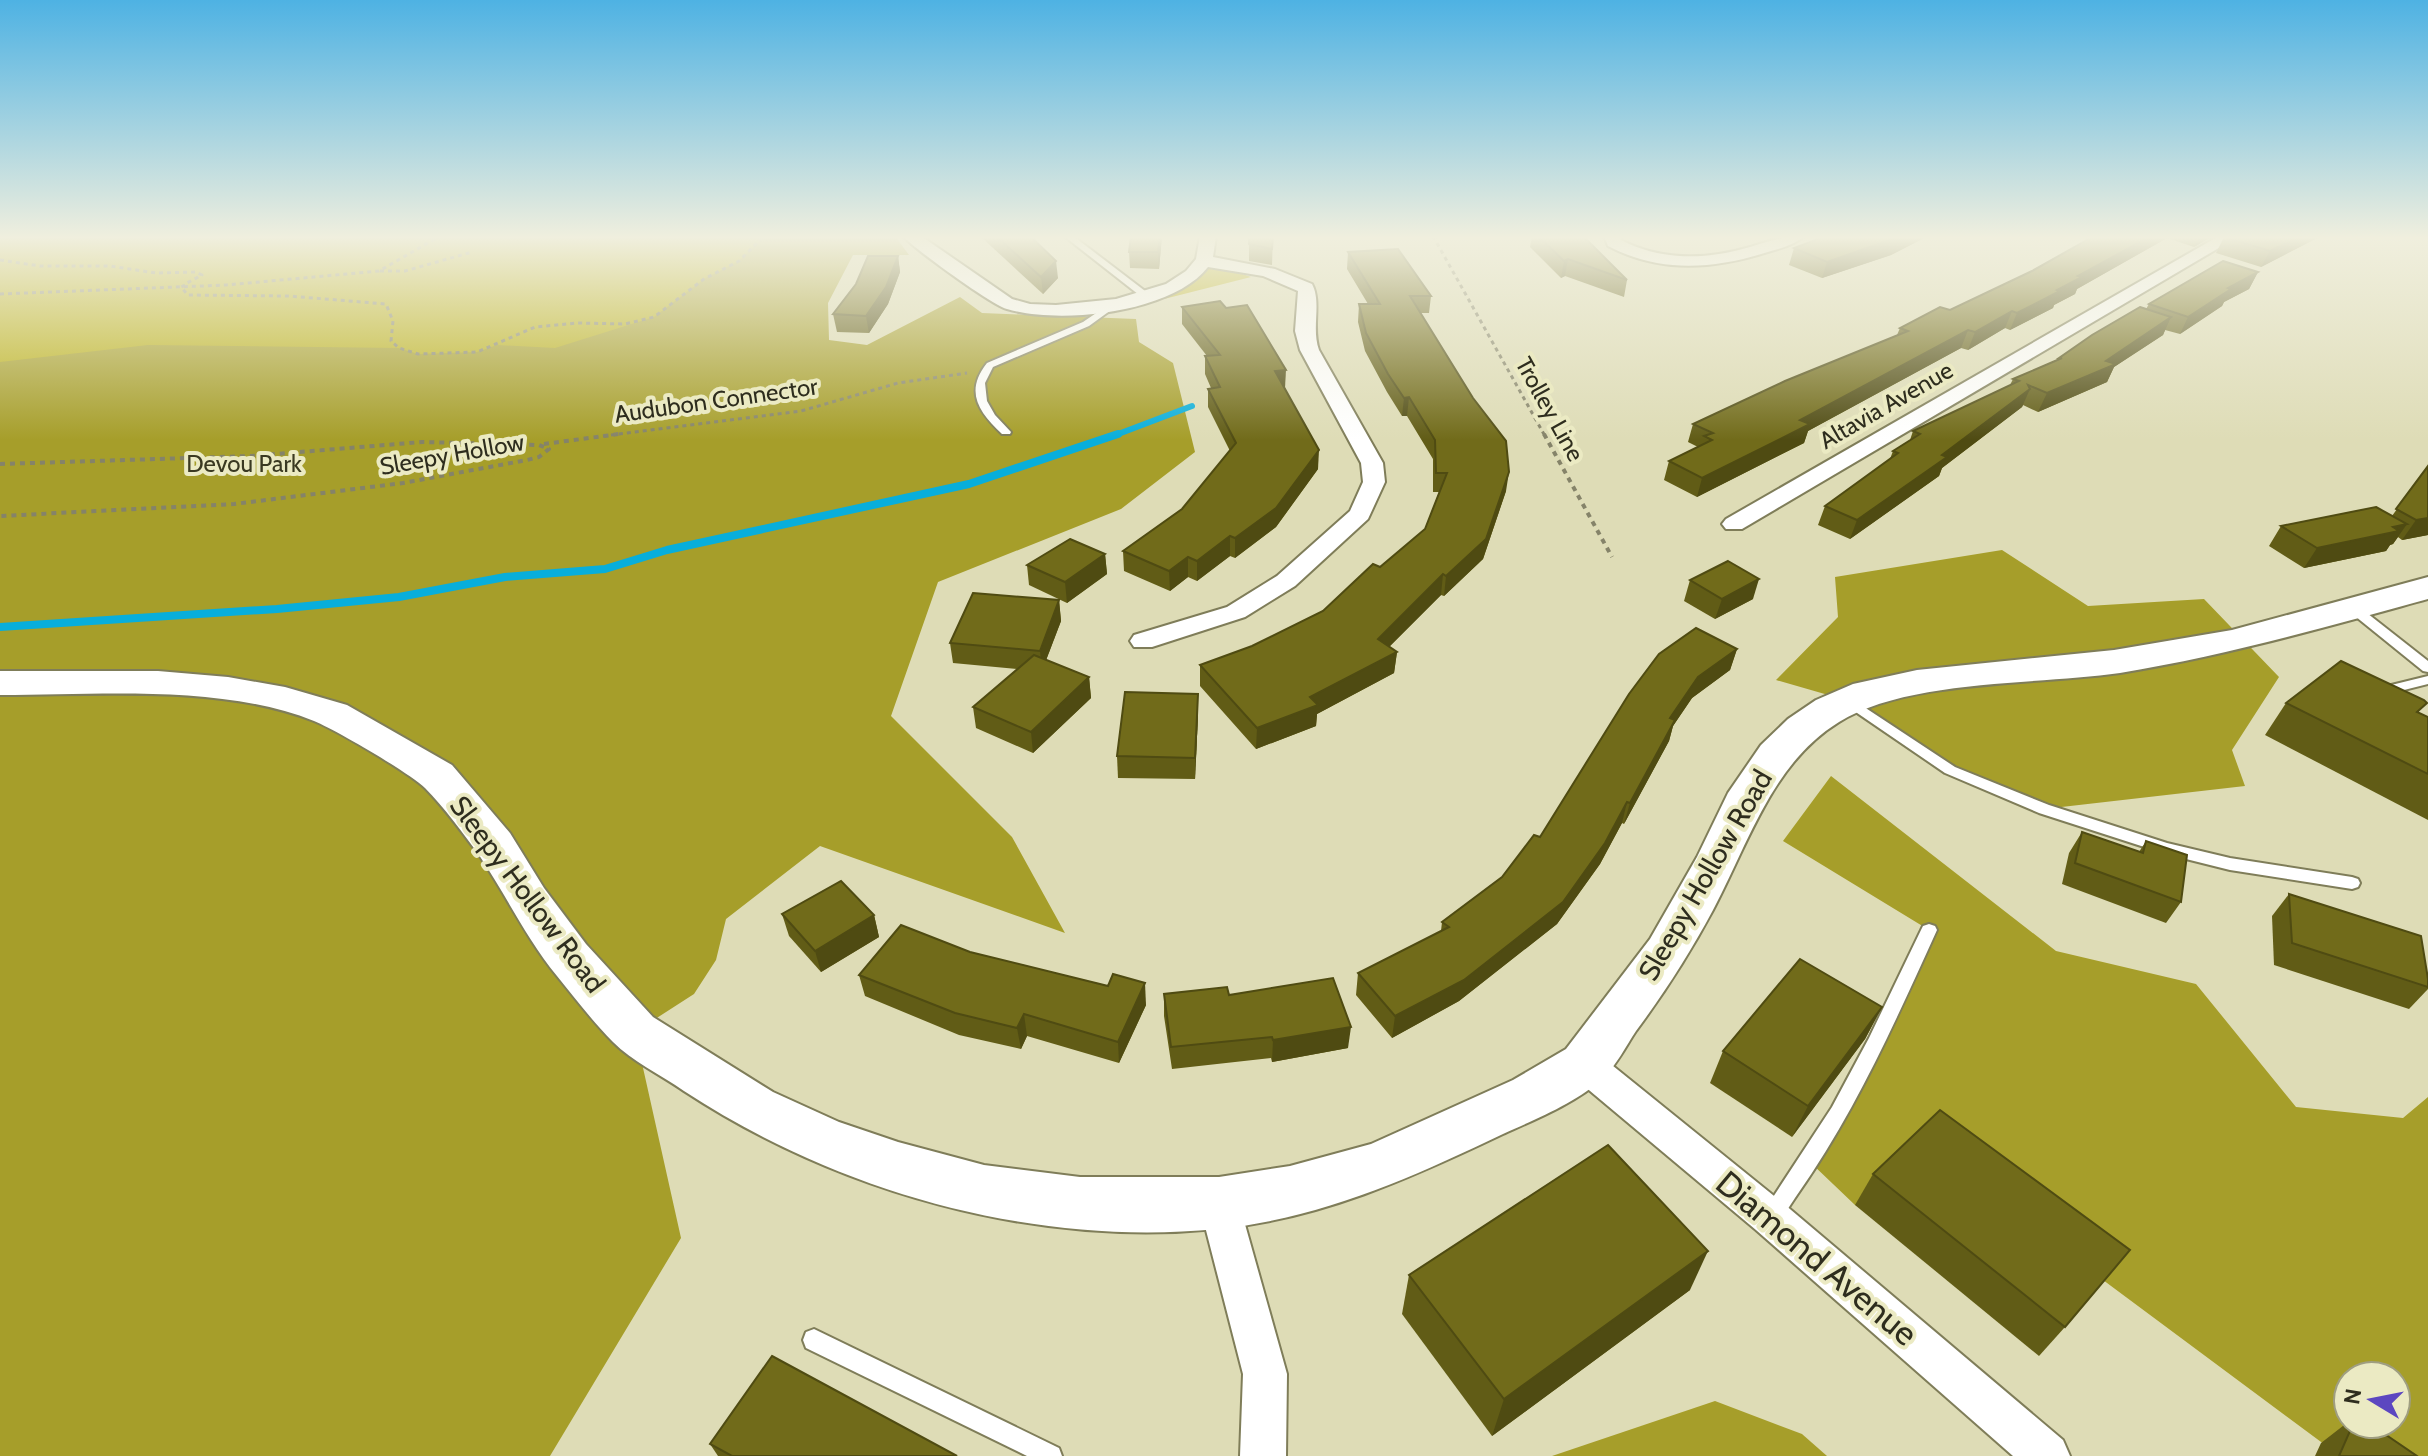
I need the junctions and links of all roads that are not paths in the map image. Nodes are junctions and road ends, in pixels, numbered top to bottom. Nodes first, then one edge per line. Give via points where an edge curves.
1 (1009, 304) edge
2 (1121, 304) edge
3 (1309, 304) edge
4 (2114, 304) edge
5 (1108, 308) junction
6 (1006, 432) dead end
7 (1734, 524) dead end
8 (2425, 590) edge
9 (2354, 609) junction
10 (1143, 641) dead end
11 (2428, 668) edge
12 (2428, 680) edge
13 (0, 683) edge
14 (1849, 701) junction
15 (2381, 706) edge
16 (2352, 883) dead end
17 (1929, 930) dead end
18 (1584, 1064) junction
19 (1219, 1203) junction
20 (1770, 1217) junction
21 (814, 1340) dead end
22 (1051, 1456) edge
23 (1263, 1456) edge
24 (2047, 1456) edge

1 - 5 street via 1054,312
2 - 5 street
3 - 10 street via 1304,334 1313,357 1372,463 1374,482 1360,514 1286,581 1236,612
4 - 7 street, Altavia Avenue
5 - 6 lane via 1086,324 990,365 980,379 982,405
8 - 9 main road, Sleepy Hollow Road
9 - 11 lane
9 - 14 main road, Sleepy Hollow Road via 2189,650 1917,682
12 - 15 lane via 2370,695
13 - 19 main road, Sleepy Hollow Road via 158,683 228,689 333,714 437,775 494,844 569,957 635,1032 754,1108 824,1141 984,1190 1080,1203
14 - 16 lane via 1950,770 2044,809 2230,864
14 - 18 main road, Sleepy Hollow Road via 1802,728 1775,755 1749,793 1667,952
17 - 20 lane via 1866,1068 1811,1163
18 - 19 main road, Sleepy Hollow Road via 1532,1096 1379,1166 1290,1191
18 - 20 street, Diamond Avenue
19 - 23 street via 1265,1374
20 - 24 street, Diamond Avenue
21 - 22 lane

